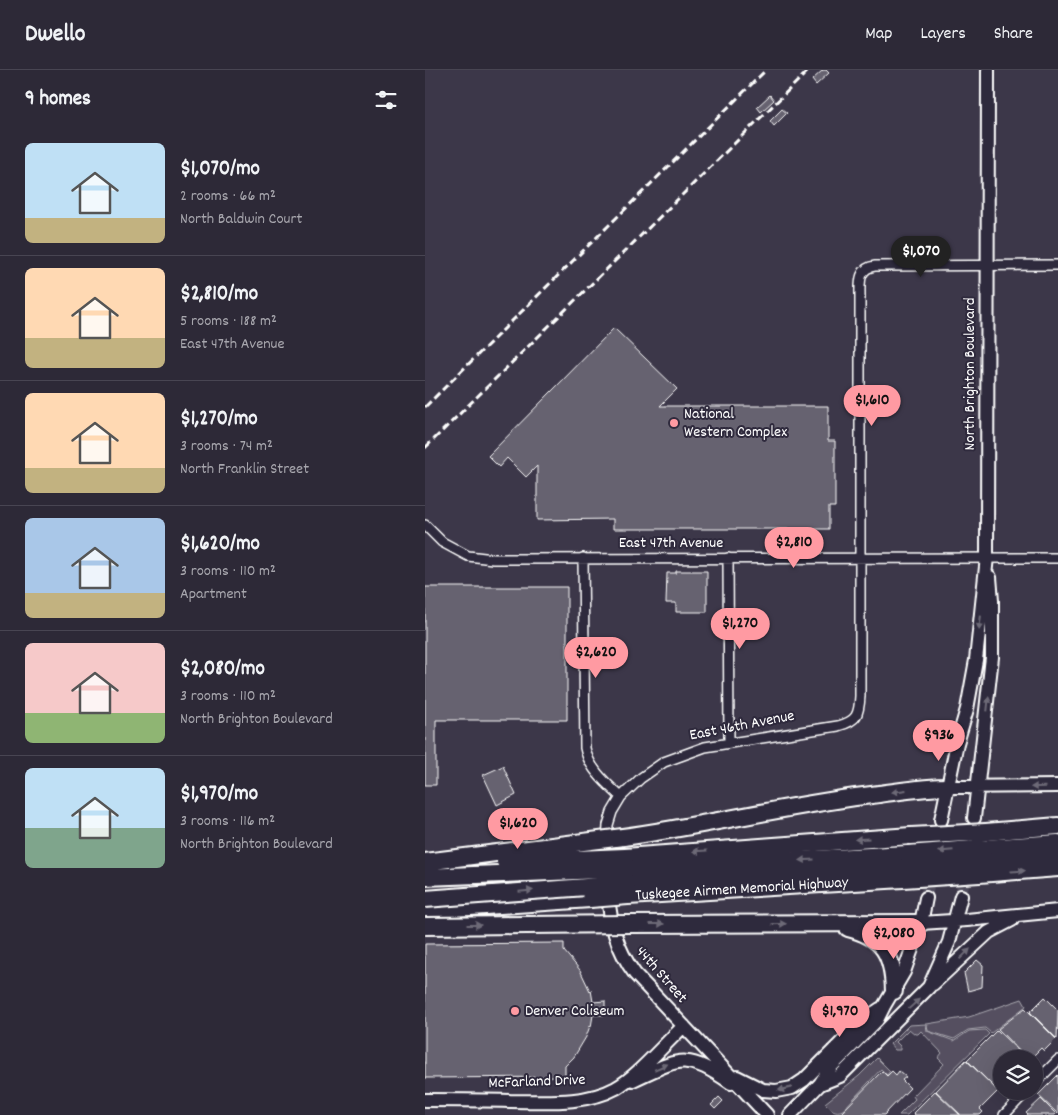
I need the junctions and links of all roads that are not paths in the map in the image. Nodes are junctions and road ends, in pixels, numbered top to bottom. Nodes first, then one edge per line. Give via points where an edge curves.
1 (987, 70) edge
2 (987, 265) junction
3 (1058, 265) edge
4 (425, 525) edge
5 (987, 557) junction
6 (583, 558) junction
7 (728, 558) junction
8 (860, 558) junction
9 (1058, 558) edge
10 (729, 742) junction
11 (1058, 786) edge
12 (948, 787) junction
13 (979, 787) junction
14 (621, 797) junction
15 (974, 818) dead end
16 (941, 820) dead end
17 (1058, 826) edge
18 (1058, 843) edge
19 (982, 854) junction
20 (1058, 855) edge
21 (425, 864) edge
22 (905, 867) junction
23 (1058, 868) edge
24 (606, 870) junction
25 (425, 875) edge
26 (626, 877) junction
27 (961, 896) tunnel mouth
28 (926, 898) tunnel mouth
29 (425, 899) edge
30 (425, 910) edge
31 (1058, 912) edge
32 (1022, 916) junction
33 (955, 921) junction
34 (921, 922) junction
35 (831, 924) junction
36 (425, 926) edge
37 (929, 987) junction
38 (894, 991) junction
39 (883, 1006) junction
40 (684, 1026) junction
41 (1058, 1060) edge
42 (725, 1070) junction
43 (1043, 1075) edge
44 (820, 1084) junction
45 (617, 1087) junction
46 (749, 1096) junction
47 (425, 1100) edge
48 (1018, 1100) edge
49 (767, 1115) edge
50 (790, 1115) edge
51 (1003, 1115) edge

1 - 2 main road, North Brighton Boulevard
2 - 3 street
2 - 5 main road, North Brighton Boulevard
2 - 8 street via 875,266 866,269 861,277
4 - 6 street, East 47th Avenue via 442,542 468,556 493,559
5 - 8 street, East 47th Avenue
5 - 9 street, East 47th Avenue
5 -> 12 main road, North Brighton Boulevard via 976,660
13 -> 5 main road, North Brighton Boulevard via 993,650 992,595
6 - 7 street, East 47th Avenue
6 - 14 street via 585,748 592,767
7 - 8 street, East 47th Avenue
7 - 10 street
8 - 10 street, East 46th Avenue via 859,710 855,718 838,726
10 - 14 street, East 46th Avenue via 697,749 664,762
11 -> 13 main road
12 - 13 main road
12 - 16 main road, North Brighton Boulevard
12 -> 21 highway, bridge via 816,802 683,828
13 - 15 main road, North Brighton Boulevard
14 - 24 street, 44th Street via 608,825
17 - 19 highway, Tuskegee Airmen Memorial Highway
18 - 19 highway
19 - 20 highway
19 - 22 highway, Tuskegee Airmen Memorial Highway, bridge
19 -> 22 highway, bridge
19 -> 23 highway, Tuskegee Airmen Memorial Highway
19 -> 26 highway, Tuskegee Airmen Memorial Highway, bridge via 911,836
21 - 24 main road via 587,864
21 - 26 highway, Tuskegee Airmen Memorial Highway, bridge
22 - 26 highway, Tuskegee Airmen Memorial Highway
22 -> 26 highway
24 - 25 main road via 587,875
24 - 40 main road, 44th Street via 611,917 620,951 635,974
25 - 26 highway, bridge
29 -> 26 highway, bridge
26 - 30 highway, Tuskegee Airmen Memorial Highway, bridge
27 - 33 main road
28 - 34 main road
31 - 32 main road
32 - 33 main road
37 -> 32 main road via 998,925
33 - 34 main road
33 - 37 main road
34 - 35 highway
34 - 38 main road
36 -> 35 highway, bridge
35 - 38 highway via 858,930 879,942 890,960
44 -> 37 main road via 840,1076
38 - 39 main road
39 -> 42 main road via 792,1088 763,1090
39 - 44 main road via 877,1020 830,1068
40 - 42 main road, 44th Street
40 - 45 main road, McFarland Drive
41 - 43 street
42 - 46 main road, 44th Street
44 - 50 main road
45 -> 46 main road via 678,1061 700,1064
45 - 47 main road, McFarland Drive via 577,1099
46 - 49 main road, 44th Street
48 - 51 street

